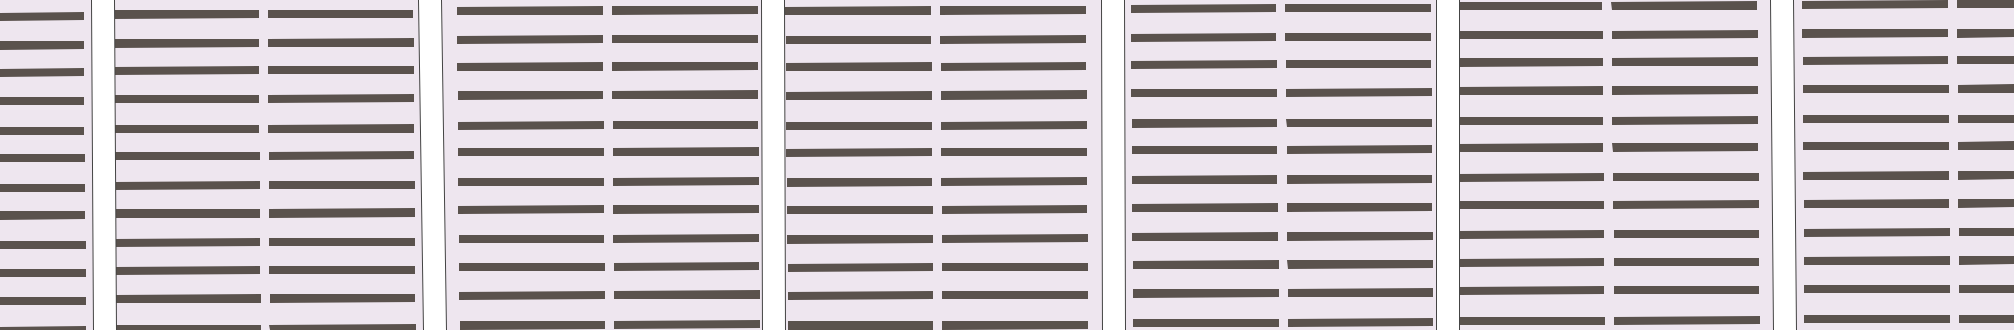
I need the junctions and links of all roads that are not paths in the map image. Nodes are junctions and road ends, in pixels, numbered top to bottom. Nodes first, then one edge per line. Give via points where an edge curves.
1 (103, 0) edge
2 (430, 0) edge
3 (773, 0) edge
4 (1113, 0) edge
5 (1448, 0) edge
6 (1782, 0) edge
7 (105, 330) edge
8 (435, 330) edge
9 (774, 330) edge
10 (1114, 330) edge
11 (1448, 330) edge
12 (1785, 330) edge

1 - 7 lane
2 - 8 lane
3 - 9 lane
4 - 10 lane
5 - 11 lane
6 - 12 lane

